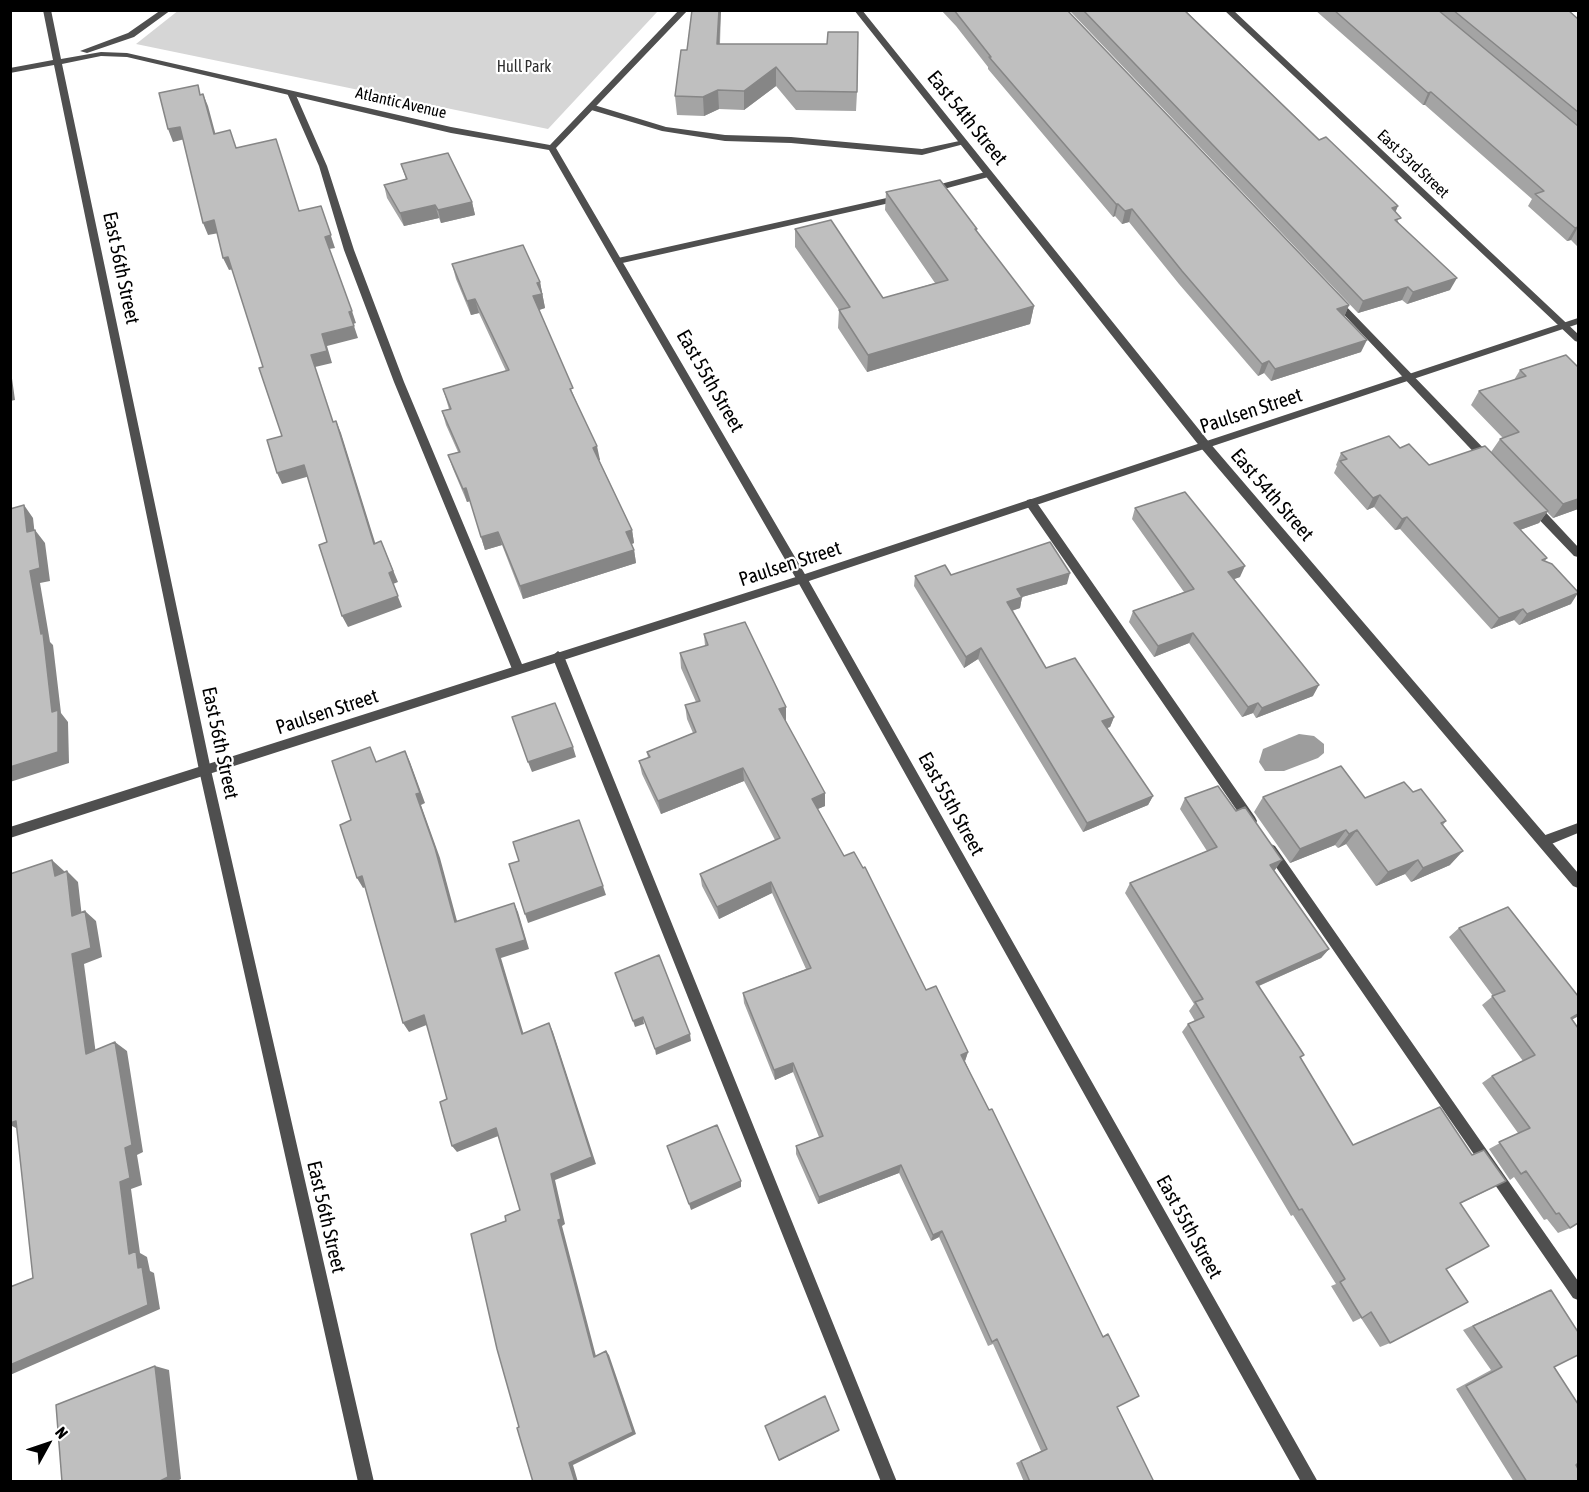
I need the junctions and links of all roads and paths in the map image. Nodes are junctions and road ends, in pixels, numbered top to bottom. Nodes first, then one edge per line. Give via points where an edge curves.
1 (47, 10) edge
2 (167, 10) edge
3 (684, 10) edge
4 (858, 10) edge
5 (1228, 10) edge
6 (58, 61) junction
7 (10, 71) edge
8 (291, 93) junction
9 (591, 107) junction
10 (964, 143) junction
11 (552, 148) junction
12 (989, 174) junction
13 (924, 192) edge
14 (913, 195) edge
15 (618, 261) junction
16 (1328, 292) edge
17 (1578, 321) edge
18 (1564, 326) junction
19 (1578, 339) edge
20 (1409, 378) junction
21 (1205, 445) junction
22 (1498, 470) edge
23 (1522, 495) edge
24 (1030, 503) junction
25 (1578, 553) edge
26 (802, 579) junction
27 (558, 657) junction
28 (518, 669) junction
29 (205, 770) junction
30 (1578, 828) edge
31 (10, 833) edge
32 (1544, 841) junction
33 (1578, 882) edge
34 (1578, 1293) edge
35 (366, 1482) edge
36 (889, 1482) edge
37 (1310, 1482) edge

1 - 6 street, East 56th Street
2 - 6 street, Atlantic Avenue via 131,35
3 - 9 street
4 - 10 street, East 54th Street
5 - 18 street, East 53rd Street
6 - 7 street, Atlantic Avenue
6 - 8 street, Atlantic Avenue via 101,54 127,55
6 - 29 street, East 56th Street
8 - 11 street, Atlantic Avenue via 451,130
8 - 28 street via 323,166 349,250 399,382
9 - 10 street via 665,129 725,138 922,152
9 - 11 street
10 - 12 street, East 54th Street
11 - 15 street, East 55th Street
12 - 13 street
12 - 21 street, East 54th Street
14 - 15 street
15 - 26 street, East 55th Street
16 - 20 street
17 - 18 street, Paulsen Street
18 - 19 street, East 53rd Street
18 - 20 street, Paulsen Street
20 - 21 street, Paulsen Street
20 - 22 street
21 - 24 street, Paulsen Street
21 - 32 street, East 54th Street
23 - 25 street
24 - 26 street, Paulsen Street
24 - 34 street
26 - 27 street, Paulsen Street
26 - 37 street, East 55th Street
27 - 28 street, Paulsen Street
27 - 36 street
28 - 29 street, Paulsen Street
29 - 31 street, Paulsen Street
29 - 35 street, East 56th Street
30 - 32 street
32 - 33 street, East 54th Street

